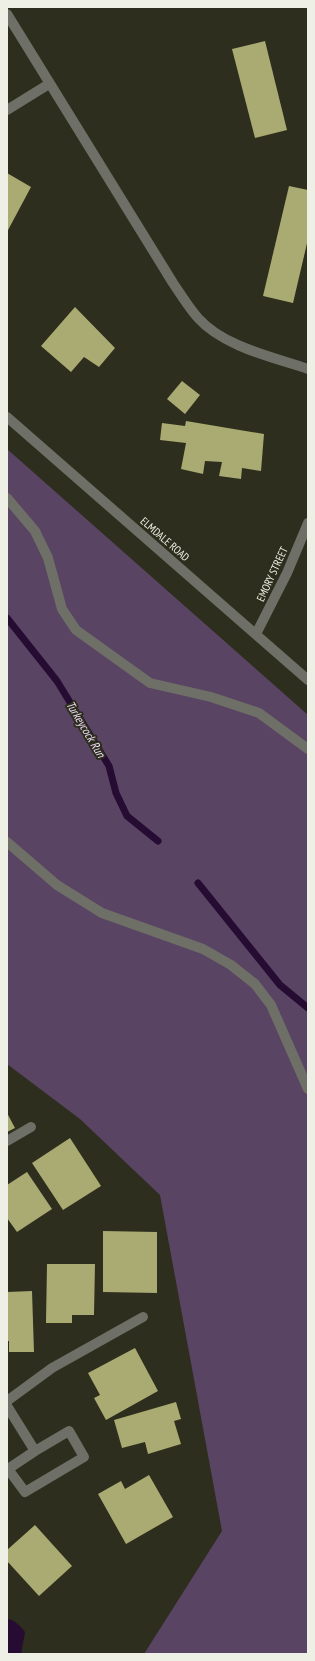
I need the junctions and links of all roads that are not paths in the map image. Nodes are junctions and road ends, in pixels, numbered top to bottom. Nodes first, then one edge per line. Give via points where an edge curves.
1 (7, 14) edge
2 (49, 84) junction
3 (7, 110) edge
4 (308, 369) edge
5 (7, 417) edge
6 (7, 498) edge
7 (308, 523) edge
8 (256, 634) junction
9 (308, 680) edge
10 (308, 749) edge
11 (7, 842) edge
12 (308, 1090) edge
13 (32, 1127) dead end
14 (7, 1141) edge
15 (143, 1317) dead end
16 (7, 1400) edge
17 (7, 1406) edge
18 (35, 1451) junction

1 - 2 street
2 - 3 street
2 - 4 street via 173,283 198,318 215,333 238,345
5 - 8 street, ELMDALE ROAD
6 - 10 street via 35,531 48,558 62,609 76,630 150,683 211,697 259,713
7 - 8 street, EMORY STREET via 287,573
8 - 9 street, ELMDALE ROAD
11 - 12 street via 57,885 102,914 203,949 231,965 255,984 271,1006
13 - 14 street
15 - 16 street via 52,1368
17 - 18 street
18 - 18 street via 8,1468 25,1492 84,1457 69,1431

